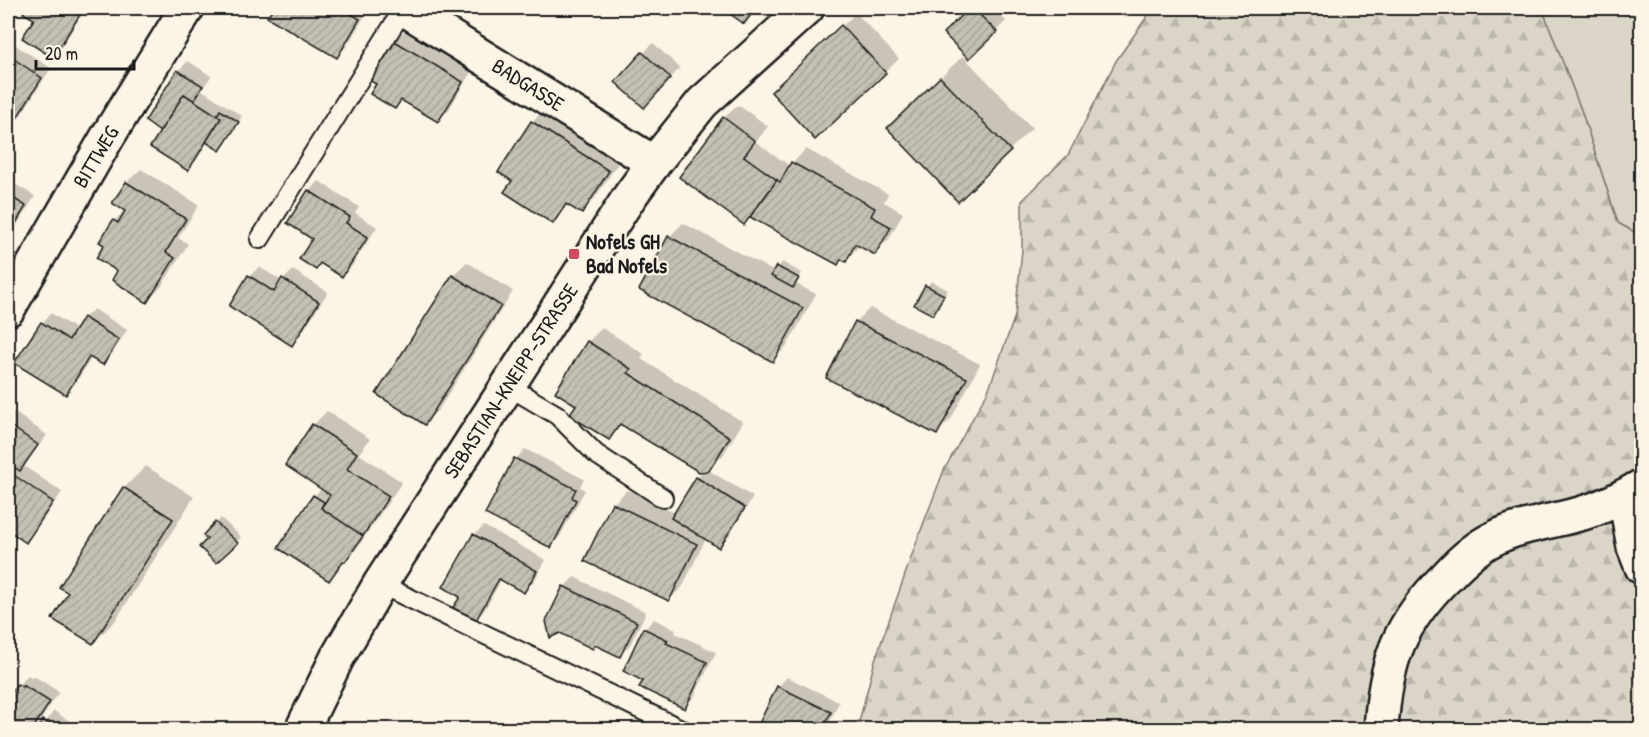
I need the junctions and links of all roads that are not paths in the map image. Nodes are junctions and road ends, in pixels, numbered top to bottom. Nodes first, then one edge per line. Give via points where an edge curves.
1 (187, 8) edge
2 (403, 8) edge
3 (807, 8) edge
4 (654, 163) junction
5 (260, 239) dead end
6 (8, 309) edge
7 (508, 386) junction
8 (1633, 491) edge
9 (663, 498) dead end
10 (1641, 567) edge
11 (380, 584) junction
12 (302, 729) edge
13 (683, 729) edge
14 (1381, 729) edge

1 - 6 street, BITTWEG
2 - 4 street, BADGASSE
2 - 5 lane
3 - 4 street, SEBASTIAN-KNEIPP-STRASSE via 702,103
4 - 7 street, SEBASTIAN-KNEIPP-STRASSE
7 - 9 lane via 557,415 596,454
7 - 11 street, SEBASTIAN-KNEIPP-STRASSE
8 - 10 street via 1634,547
8 - 14 street via 1586,512 1495,538 1461,562 1430,592 1405,627 1392,656 1383,695
11 - 12 street, SEBASTIAN-KNEIPP-STRASSE
11 - 13 lane

